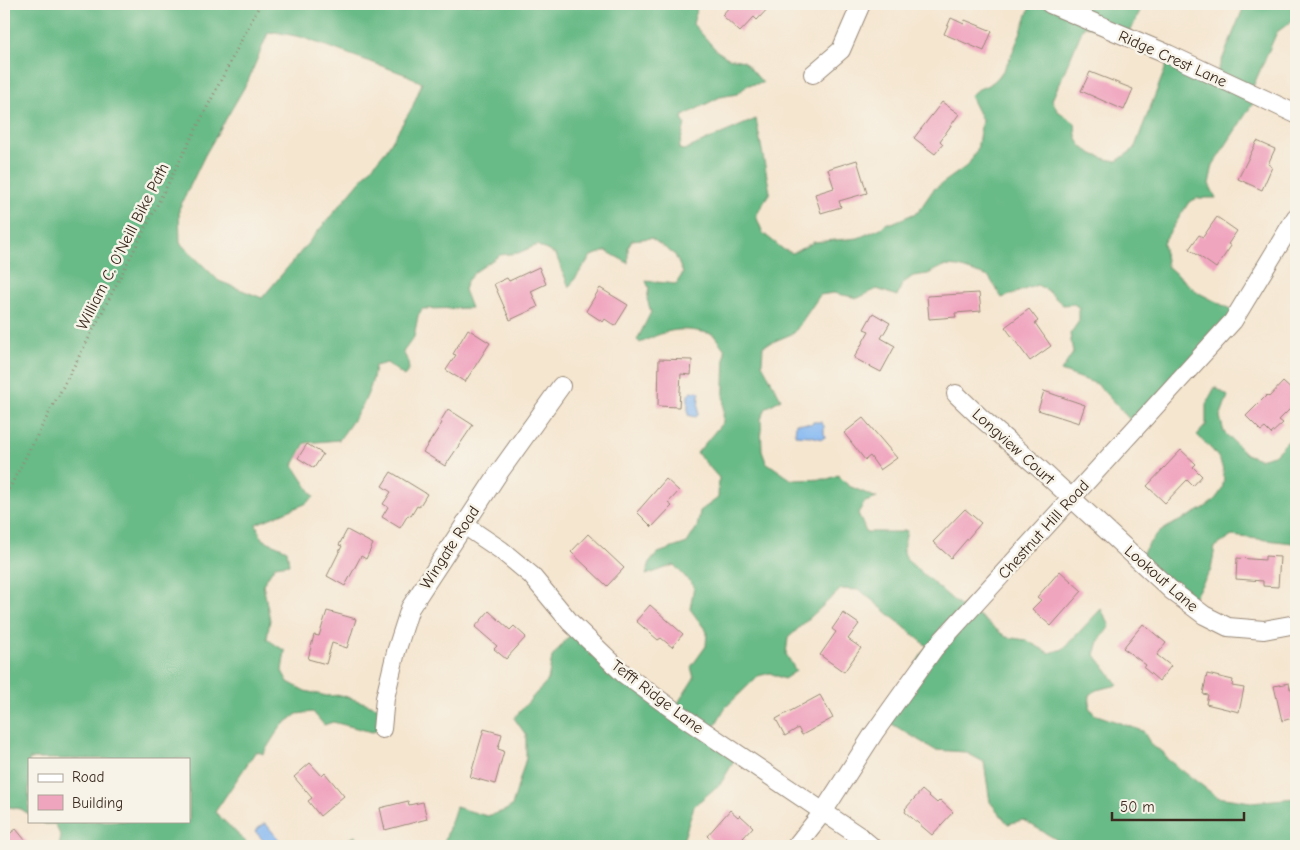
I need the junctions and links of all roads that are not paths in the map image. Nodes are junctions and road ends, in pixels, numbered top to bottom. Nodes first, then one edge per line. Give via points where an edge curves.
1 (861, 4) edge
2 (1050, 4) edge
3 (813, 74) dead end
4 (1296, 114) edge
5 (1296, 217) edge
6 (561, 386) dead end
7 (956, 394) dead end
8 (1071, 498) junction
9 (465, 523) junction
10 (1296, 624) edge
11 (382, 729) dead end
12 (822, 812) junction
13 (796, 846) edge
14 (872, 846) edge

1 - 3 street via 841,50
2 - 4 street, Ridge Crest Lane via 1168,54
5 - 8 street, Chestnut Hill Road via 1233,321
6 - 9 street, Wingate Road
7 - 8 street, Longview Court
8 - 10 street, Lookout Lane via 1171,590 1204,615 1228,627 1264,630
8 - 12 street, Chestnut Hill Road via 934,649
9 - 11 street, Wingate Road via 410,608 385,698
9 - 12 street, Tefft Ridge Lane via 531,574 570,622 624,674
12 - 13 street, Chestnut Hill Road
12 - 14 street, Tefft Ridge Lane

